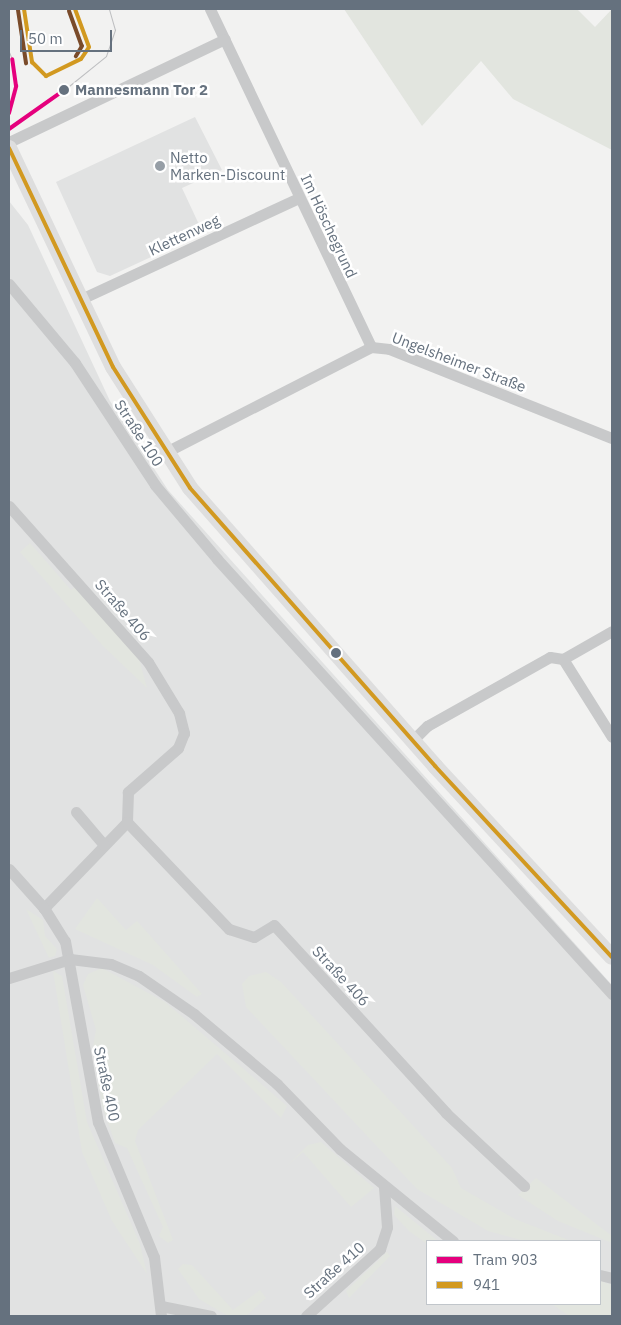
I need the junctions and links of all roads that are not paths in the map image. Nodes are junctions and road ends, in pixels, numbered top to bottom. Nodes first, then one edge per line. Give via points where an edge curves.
1 (210, 9) edge
2 (224, 39) junction
3 (9, 142) edge
4 (9, 148) edge
5 (299, 198) junction
6 (9, 284) edge
7 (81, 299) junction
8 (371, 346) junction
9 (612, 438) edge
10 (164, 453) junction
11 (9, 506) edge
12 (612, 631) edge
13 (563, 659) junction
14 (612, 737) edge
15 (412, 740) junction
16 (76, 812) dead end
17 (127, 822) junction
18 (104, 845) junction
19 (9, 869) edge
20 (44, 908) junction
21 (612, 957) edge
22 (70, 959) junction
23 (9, 978) edge
24 (612, 994) edge
25 (524, 1186) dead end
26 (384, 1187) junction
27 (452, 1240) edge
28 (161, 1311) edge
29 (211, 1316) edge
30 (306, 1316) edge

1 - 2 street, Im Höschegrund
2 - 3 street
2 - 5 street, Im Höschegrund
4 - 7 main road
5 - 7 street, Klettenweg
5 - 8 street, Im Höschegrund
6 - 24 street, Straße 100 via 75,363 155,485 217,559
7 - 10 main road via 126,391
8 - 9 street, Ungelsheimer Straße via 389,349
8 - 10 street, Ungelsheimer Straße
10 - 15 main road via 218,522
11 - 17 street, Straße 406 via 148,662 179,713 184,733 178,748 128,792
12 - 13 street
13 - 14 street
13 - 15 street via 550,658 427,726
15 - 21 main road
16 - 18 street
17 - 18 street
17 - 25 street, Straße 406 via 229,929 254,937 274,925 446,1113
18 - 20 street
19 - 20 street, Straße 400
20 - 22 street, Straße 400 via 58,926
22 - 23 street
22 - 26 street via 111,964 164,992 277,1084
22 - 28 street, Straße 400 via 98,1122 154,1257
26 - 27 street
26 - 30 street, Straße 410 via 388,1227 380,1249
28 - 29 street

